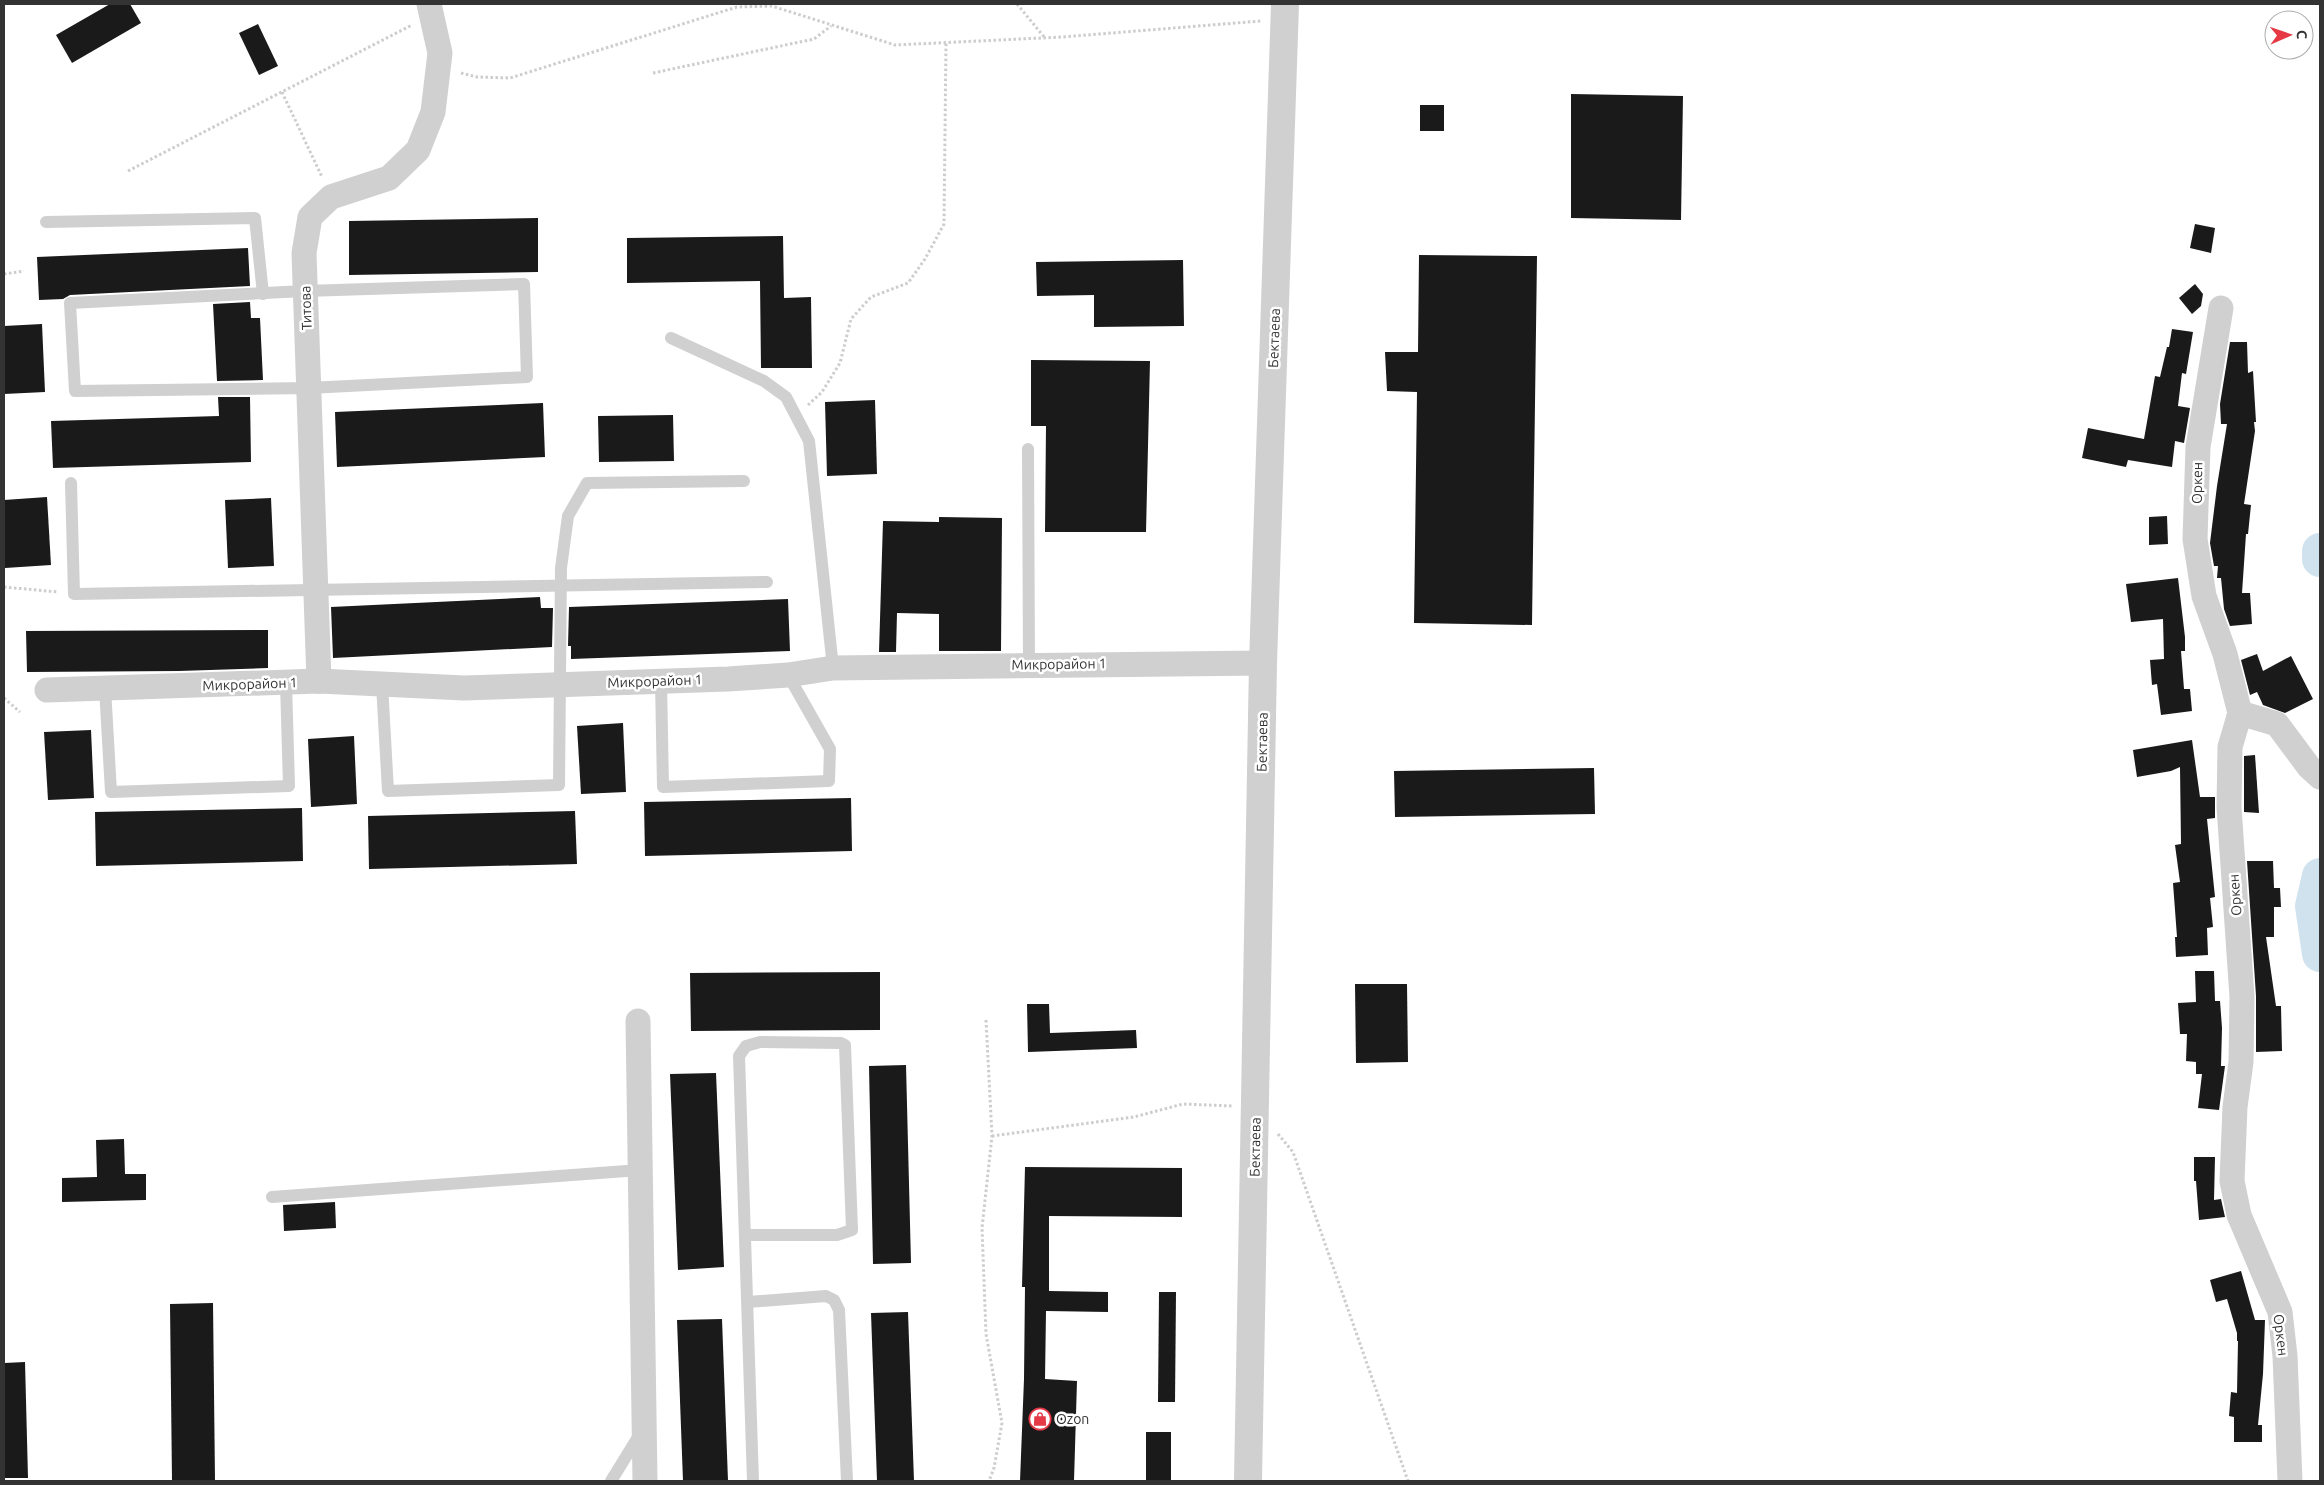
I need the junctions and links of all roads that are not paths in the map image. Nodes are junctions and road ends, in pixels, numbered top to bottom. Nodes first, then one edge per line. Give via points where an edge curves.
1 (431, 9) edge
2 (1284, 11) edge
3 (46, 222) dead end
4 (305, 292) junction
5 (263, 294) junction
6 (2221, 308) dead end
7 (671, 338) dead end
8 (309, 388) junction
9 (1028, 449) dead end
10 (744, 481) dead end
11 (71, 483) dead end
12 (767, 582) dead end
13 (561, 586) junction
14 (316, 591) junction
15 (1263, 663) junction
16 (1029, 665) junction
17 (833, 668) junction
18 (788, 675) junction
19 (319, 681) junction
20 (661, 681) junction
21 (286, 682) junction
22 (382, 684) junction
23 (560, 685) junction
24 (105, 688) junction
25 (47, 690) dead end
26 (2240, 713) junction
27 (2320, 777) edge
28 (638, 1021) dead end
29 (640, 1170) junction
30 (272, 1197) dead end
31 (746, 1235) junction
32 (748, 1302) junction
33 (643, 1430) junction
34 (611, 1481) edge
35 (645, 1481) edge
36 (753, 1481) edge
37 (847, 1481) edge
38 (1248, 1481) edge
39 (2290, 1481) edge

1 - 4 street, Титова via 440,53 433,112 418,150 389,178 331,196 310,217 304,253
2 - 15 street, Бектаева
3 - 5 lane via 255,218
4 - 5 lane
4 - 8 street, Титова
4 - 8 lane via 524,284 527,377
5 - 8 lane via 70,303 75,391
6 - 26 street, Оркен via 2198,447 2195,539 2204,596 2225,654
7 - 17 lane via 764,381 786,397 809,441
8 - 14 street, Титова
9 - 16 lane
10 - 13 lane via 587,483 568,516
11 - 14 lane via 74,594
12 - 13 lane
13 - 14 lane
13 - 23 lane
14 - 19 street, Титова
15 - 16 street, Микрорайон 1
15 - 38 street, Бектаева
16 - 17 street, Микрорайон 1
17 - 18 street, Микрорайон 1
18 - 20 street, Микрорайон 1
18 - 20 lane via 830,749 829,781 663,787
19 - 21 street, Микрорайон 1
19 - 22 street, Микрорайон 1
20 - 23 street, Микрорайон 1
21 - 24 street, Микрорайон 1
21 - 24 lane via 289,786 121,792 111,792
22 - 23 street, Микрорайон 1 via 464,688
22 - 23 lane via 388,791 559,785
24 - 25 street, Микрорайон 1
26 - 27 street via 2278,724
26 - 39 street, Оркен via 2230,748 2229,807 2242,997 2232,1181 2239,1215 2280,1312
28 - 29 street
29 - 30 lane
29 - 33 street
31 - 31 lane via 739,1056 746,1046 760,1042 845,1045 852,1230 837,1235
31 - 32 lane
32 - 36 lane
32 - 37 lane via 826,1296 834,1300 839,1310
33 - 34 lane
33 - 35 street

